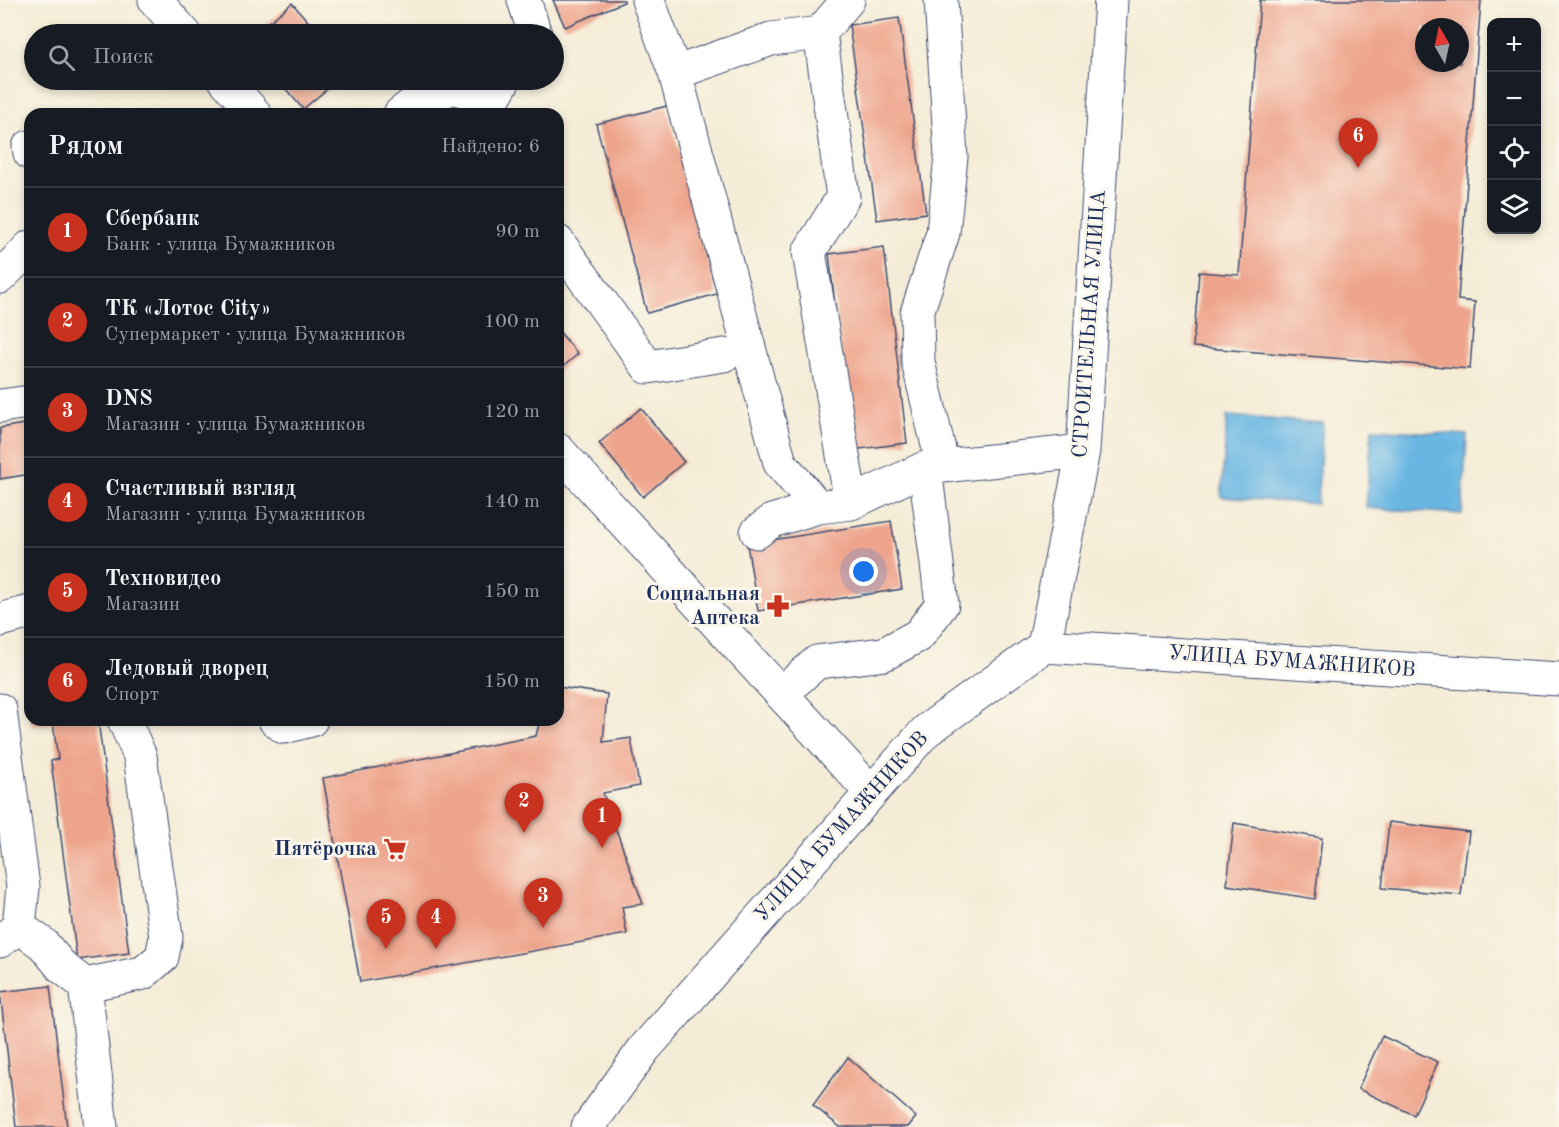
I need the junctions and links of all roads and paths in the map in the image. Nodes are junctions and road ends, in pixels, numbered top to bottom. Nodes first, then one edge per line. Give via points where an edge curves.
1 (155, 0) edge
2 (524, 0) edge
3 (648, 0) edge
4 (848, 0) edge
5 (941, 0) edge
6 (1111, 0) edge
7 (176, 24) edge
8 (532, 24) edge
9 (820, 33) junction
10 (675, 73) junction
11 (234, 90) edge
12 (446, 90) edge
13 (466, 90) edge
14 (498, 98) edge
15 (250, 108) edge
16 (408, 108) edge
17 (564, 250) edge
18 (24, 254) edge
19 (0, 277) edge
20 (724, 355) dead end
21 (24, 403) edge
22 (0, 406) edge
23 (1083, 451) junction
24 (564, 457) edge
25 (934, 467) junction
26 (851, 503) junction
27 (818, 507) junction
28 (757, 532) dead end
29 (24, 614) edge
30 (0, 620) edge
31 (1044, 646) junction
32 (1559, 679) edge
33 (781, 694) junction
34 (0, 710) edge
35 (127, 726) edge
36 (871, 792) junction
37 (10, 934) edge
38 (85, 985) junction
39 (101, 1127) edge
40 (588, 1127) edge

1 - 7 street
2 - 8 street
3 - 10 street
4 - 9 street
5 - 25 street via 951,157 943,233 917,313 918,362
6 - 23 street, СТРОИТЕЛЬНАЯ УЛИЦА
9 - 10 street via 771,39
9 - 26 street via 843,197 809,252
10 - 27 street via 780,463
11 - 15 street
12 - 16 street
13 - 14 street
17 - 20 street via 648,368
18 - 19 street
21 - 22 street
23 - 25 street
23 - 31 street, СТРОИТЕЛЬНАЯ УЛИЦА
24 - 33 street
25 - 26 street
25 - 33 street via 942,604 920,635 884,654 818,662
26 - 27 street
27 - 28 street via 772,521
29 - 30 street
31 - 32 street, УЛИЦА БУМАЖНИКОВ
31 - 36 street, УЛИЦА БУМАЖНИКОВ via 927,731
33 - 36 street
34 - 37 street via 23,887
35 - 38 street via 140,756 166,937 162,957 143,973
36 - 40 street, УЛИЦА БУМАЖНИКОВ via 644,1048
37 - 38 street via 43,944 62,967
38 - 39 street

